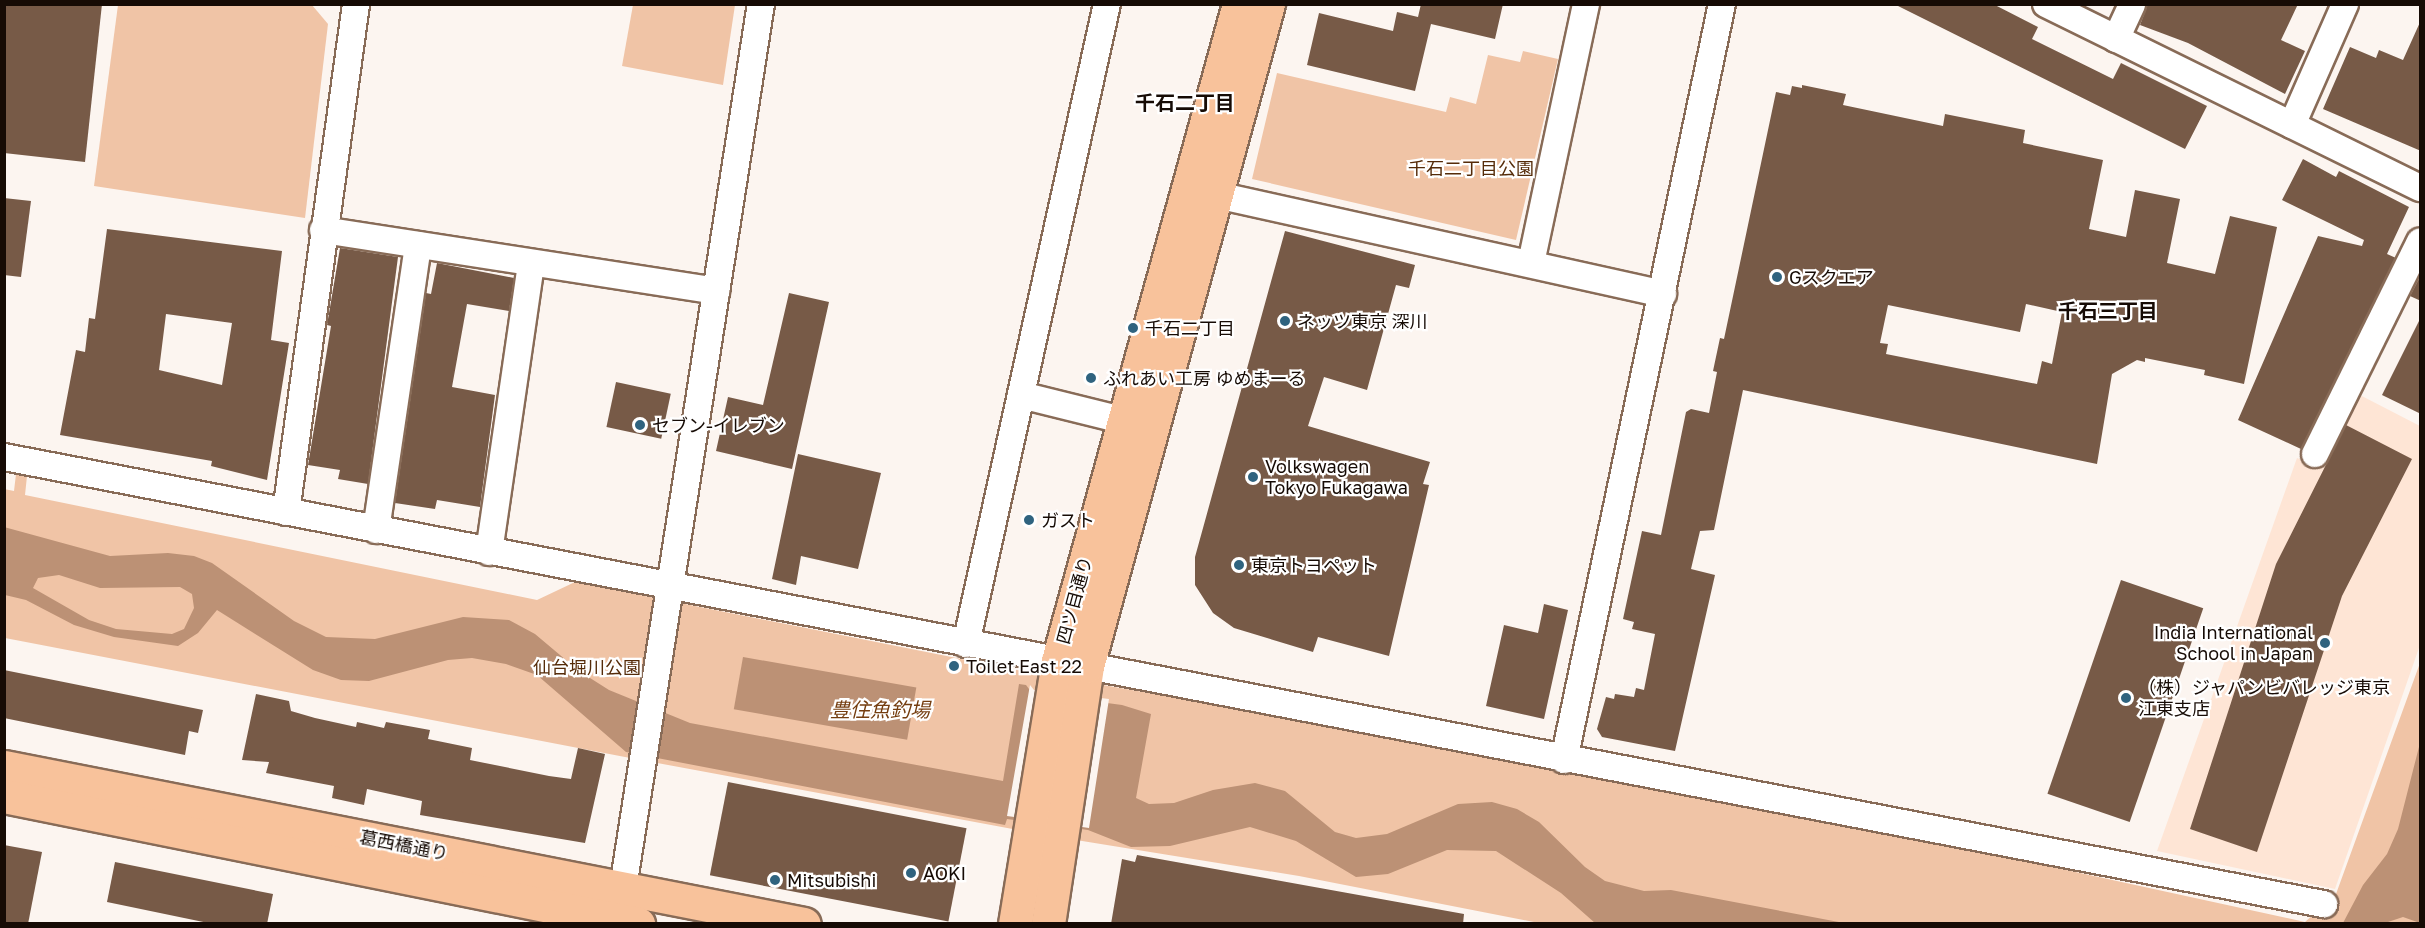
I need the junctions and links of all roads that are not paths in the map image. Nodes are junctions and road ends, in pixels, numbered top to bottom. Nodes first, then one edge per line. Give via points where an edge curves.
1 (356, 4) edge
2 (761, 4) edge
3 (1107, 4) edge
4 (1239, 4) edge
5 (1268, 4) edge
6 (1586, 4) edge
7 (1722, 4) edge
8 (2046, 4) edge
9 (2132, 4) edge
10 (2345, 4) edge
11 (2116, 39) junction
12 (2292, 124) junction
13 (2421, 188) edge
14 (1217, 195) junction
15 (323, 230) junction
16 (2421, 242) edge
17 (418, 244) junction
18 (531, 263) junction
19 (1531, 263) junction
20 (716, 291) junction
21 (1663, 294) junction
22 (1021, 395) junction
23 (1122, 420) junction
24 (2315, 454) dead end
25 (4, 457) edge
26 (286, 512) junction
27 (376, 530) junction
28 (489, 552) junction
29 (668, 588) junction
30 (966, 644) junction
31 (1071, 673) junction
32 (1564, 760) junction
33 (4, 766) edge
34 (4, 796) edge
35 (1046, 835) junction
36 (624, 888) junction
37 (2324, 904) dead end
38 (628, 922) edge
39 (804, 924) edge
40 (1015, 924) edge
41 (1048, 924) edge

1 - 15 street
2 - 20 street
3 - 22 street
4 - 23 main road, 四ツ目通り
5 - 14 main road, 四ツ目通り
6 - 19 street
7 - 21 street
8 - 11 street
9 - 11 street
10 - 12 street
11 - 12 street
12 - 13 street
14 - 19 street
14 - 31 main road, 四ツ目通り
15 - 17 street
15 - 26 street
16 - 24 street
17 - 18 street
17 - 27 street
18 - 20 street
18 - 28 street
19 - 21 street
20 - 29 street
21 - 32 street
22 - 23 street
22 - 30 street
23 - 31 main road, 四ツ目通り
25 - 26 street
26 - 27 street
27 - 28 street
28 - 29 street
29 - 30 street
29 - 36 street
30 - 31 street
31 - 32 street
31 - 35 main road, 四ツ目通り
32 - 37 street via 1976,835
33 - 36 main road, 葛西橋通り
34 - 38 main road, 葛西橋通り
35 - 40 main road, 四ツ目通り
35 - 41 main road, 四ツ目通り
36 - 38 street
36 - 39 main road, 葛西橋通り

